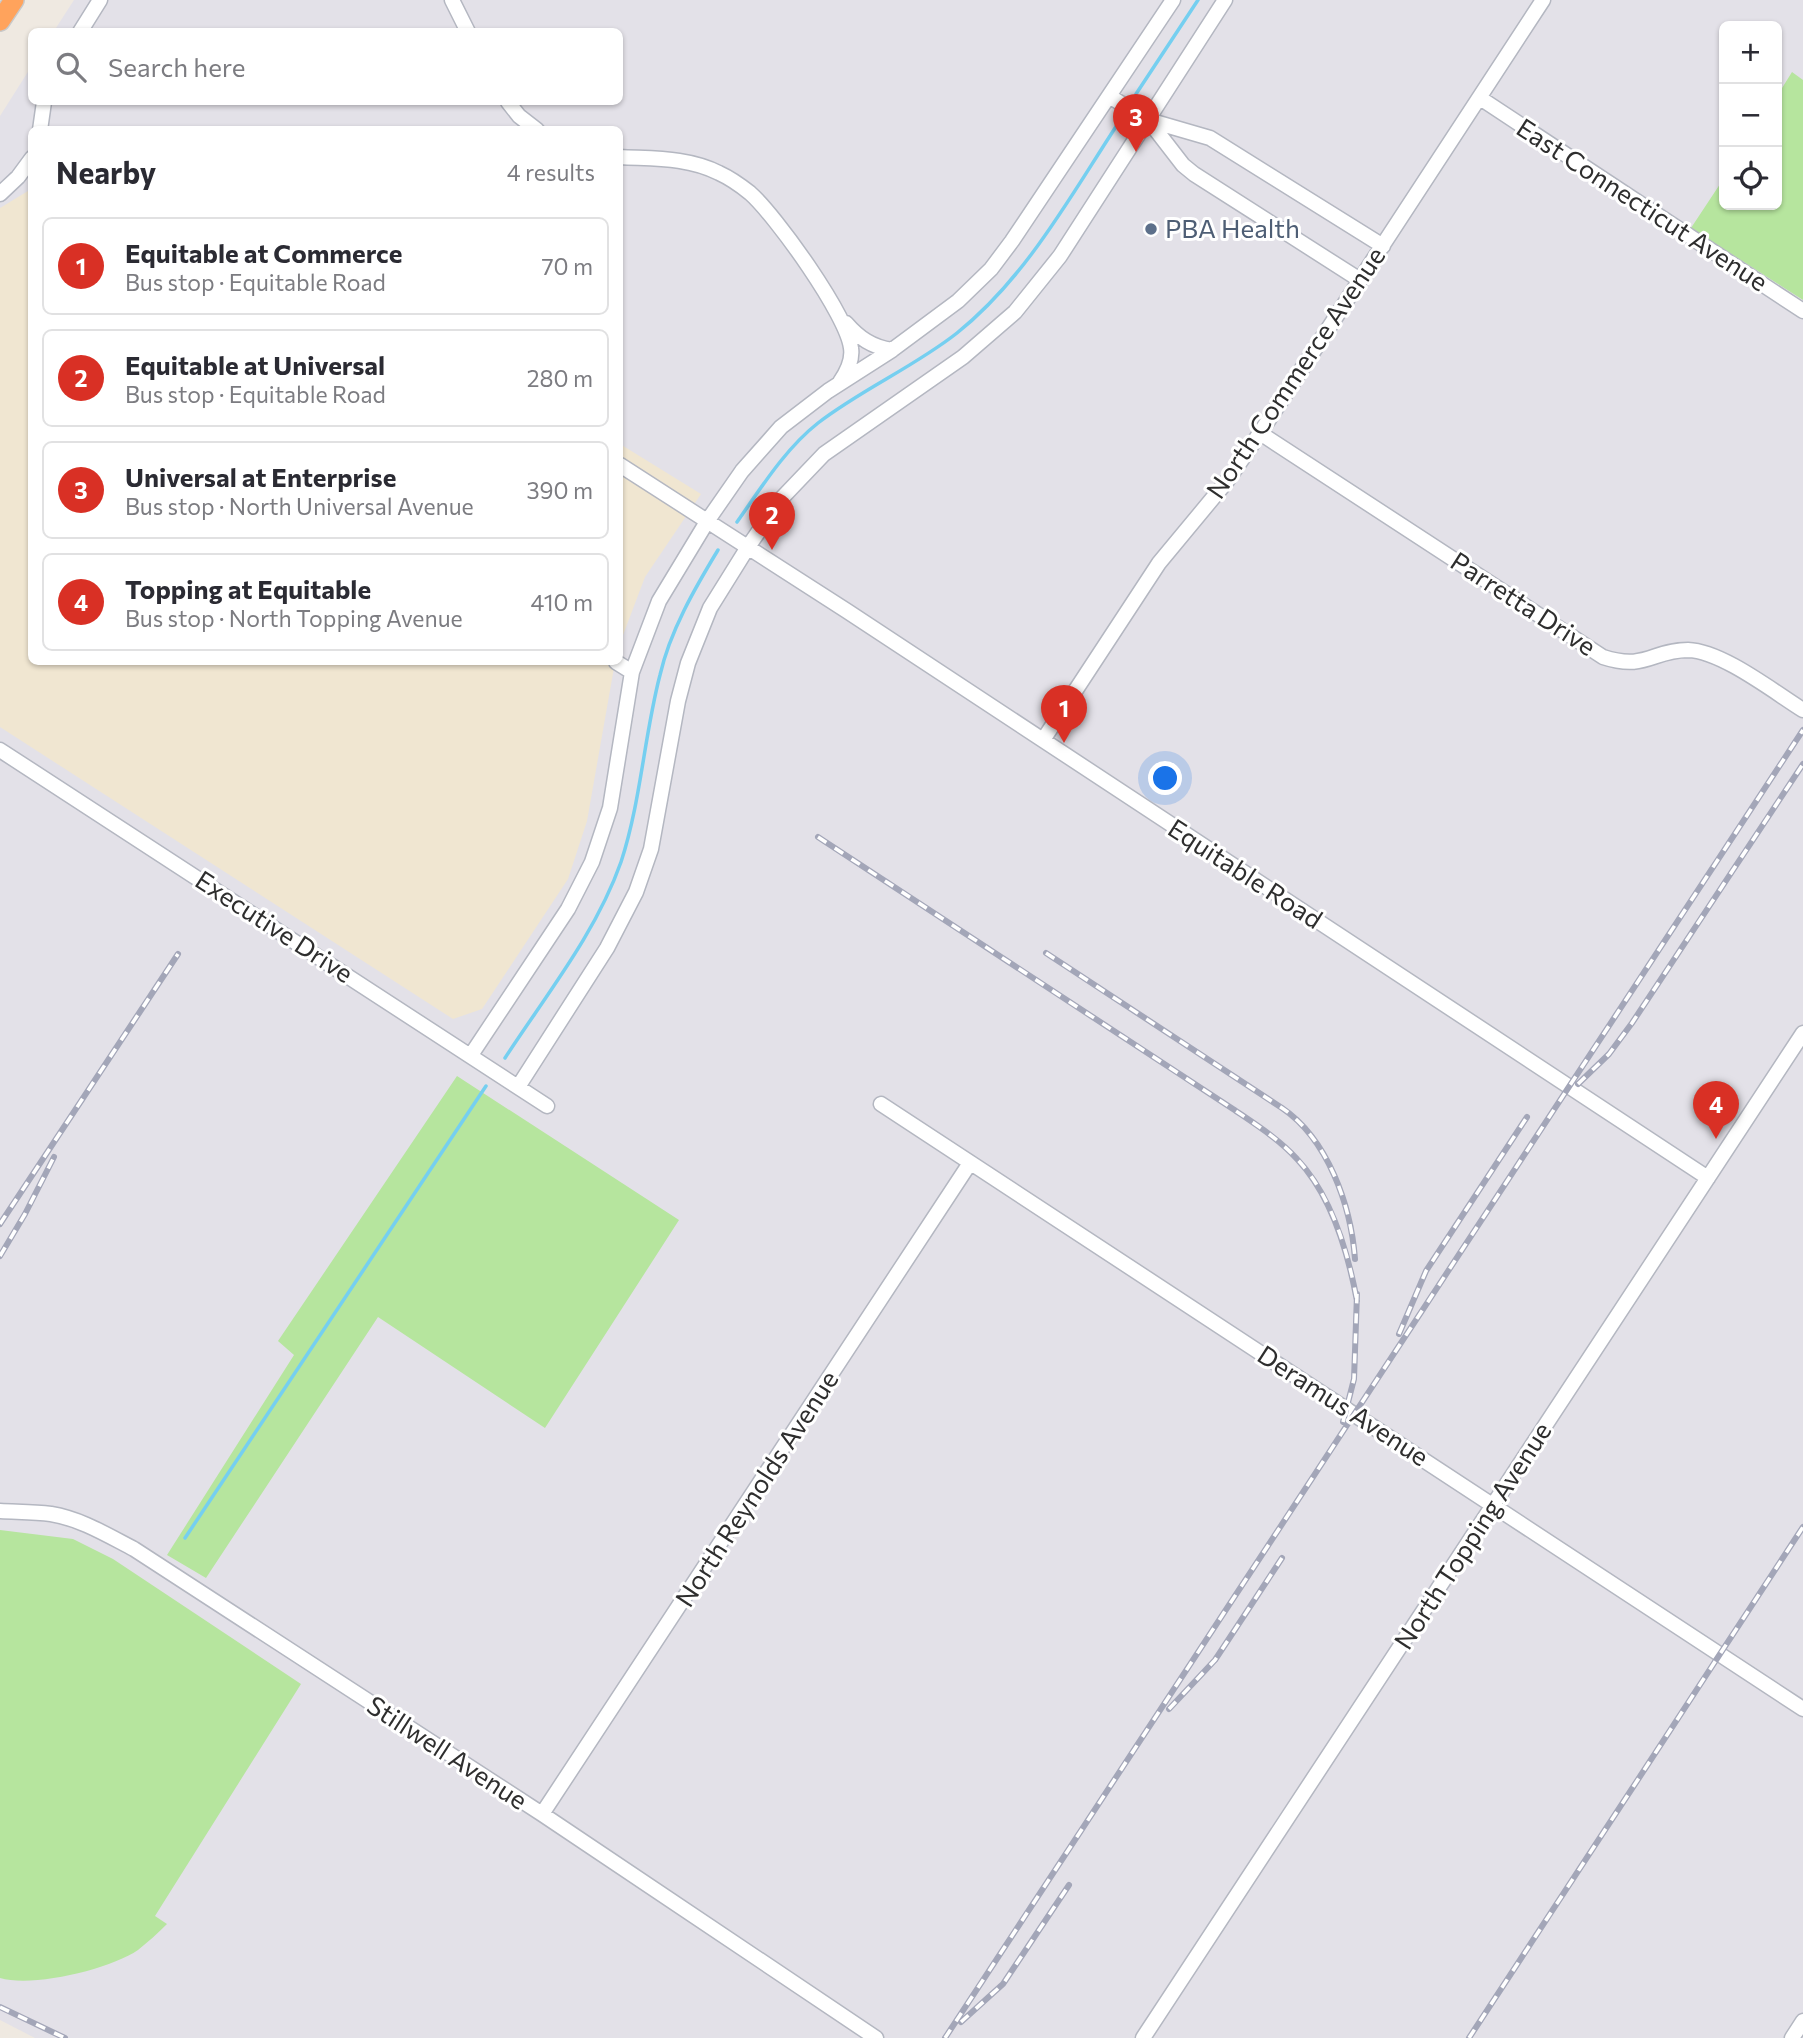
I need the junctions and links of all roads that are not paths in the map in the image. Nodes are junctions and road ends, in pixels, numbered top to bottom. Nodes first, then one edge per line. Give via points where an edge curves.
1 (14, 0) edge
2 (100, 0) edge
3 (452, 0) edge
4 (1173, 0) edge
5 (1225, 0) edge
6 (1543, 0) edge
7 (0, 21) edge
8 (82, 28) edge
9 (466, 28) edge
10 (1109, 96) junction
11 (1480, 98) junction
12 (44, 105) edge
13 (510, 105) edge
14 (1148, 120) junction
15 (41, 126) edge
16 (532, 126) edge
17 (623, 157) edge
18 (28, 163) edge
19 (0, 194) edge
20 (1383, 246) junction
21 (1360, 280) junction
22 (1803, 311) edge
23 (840, 317) junction
24 (892, 349) junction
25 (840, 384) junction
26 (1260, 433) junction
27 (623, 467) edge
28 (708, 520) junction
29 (748, 547) junction
30 (621, 665) edge
31 (632, 672) junction
32 (1803, 710) edge
33 (1043, 740) junction
34 (0, 750) edge
35 (1803, 1033) edge
36 (471, 1055) junction
37 (518, 1087) junction
38 (881, 1104) dead end
39 (547, 1105) dead end
40 (970, 1163) junction
41 (1708, 1178) junction
42 (1493, 1505) junction
43 (0, 1511) edge
44 (1803, 1709) edge
45 (542, 1814) junction
46 (1803, 2021) edge
47 (876, 2038) edge
48 (1143, 2038) edge
49 (1792, 2038) edge

1 - 7 highway
2 - 8 street
3 - 9 street
4 - 10 street
5 - 14 street
6 - 11 street, North Commerce Avenue
10 - 14 street
10 - 24 street via 991,269 958,301
11 - 20 street, North Commerce Avenue
11 - 22 street, East Connecticut Avenue
12 - 15 street
13 - 16 street
14 - 20 street via 1210,138
14 - 21 street via 1194,174
14 - 29 street via 1060,256 1016,312 963,357 824,454 781,499
17 - 23 street via 682,160 740,185 788,237
18 - 19 street
20 - 21 street, North Commerce Avenue
21 - 26 street, North Commerce Avenue
23 - 24 street via 862,339
23 - 25 street via 852,355
24 - 25 street
25 - 28 street via 800,411 763,445
26 - 32 street, Parretta Drive via 1603,657 1632,663 1675,651 1706,653
26 - 33 street, North Commerce Avenue via 1159,563
27 - 28 street, Equitable Road
28 - 29 street, Equitable Road
28 - 31 street via 659,601
29 - 33 street, Equitable Road
29 - 37 street via 710,608 688,663 651,849 636,892 607,948
30 - 31 street
31 - 36 street via 610,808 592,862 568,909
33 - 41 street, Equitable Road
34 - 36 street, Executive Drive
35 - 41 street, North Topping Avenue
36 - 37 street, Executive Drive
37 - 39 street, Executive Drive
38 - 40 street, Deramus Avenue
40 - 42 street, Deramus Avenue
40 - 45 street, North Reynolds Avenue
41 - 42 street, North Topping Avenue
42 - 44 street, Deramus Avenue
42 - 48 street, North Topping Avenue
43 - 45 street, Stillwell Avenue via 52,1514 77,1521 134,1549
45 - 47 street, Stillwell Avenue
46 - 49 street

